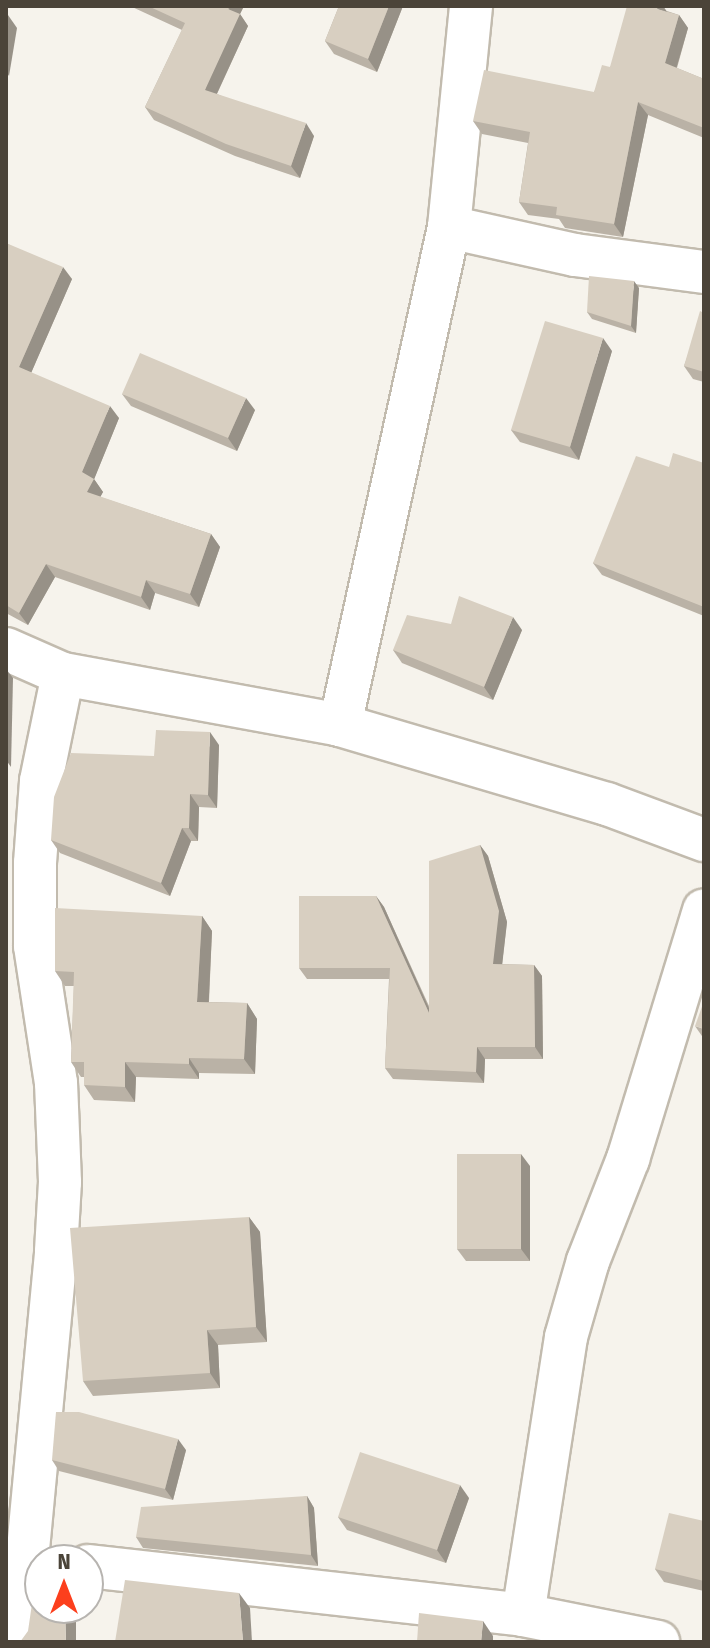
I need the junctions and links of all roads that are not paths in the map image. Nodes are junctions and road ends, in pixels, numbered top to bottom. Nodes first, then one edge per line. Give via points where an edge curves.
1 (471, 6) edge
2 (449, 227) junction
3 (704, 272) edge
4 (6, 649) edge
5 (63, 674) junction
6 (340, 725) junction
7 (704, 840) edge
8 (704, 910) edge
9 (26, 1544) edge
10 (24, 1560) edge
11 (104, 1568) edge
12 (548, 1627) edge
13 (15, 1642) edge
14 (658, 1642) edge

1 - 2 street
2 - 3 street via 575,255
2 - 6 street
4 - 5 street
5 - 6 street
5 - 9 street via 41,781 35,863 35,946 56,1083 60,1182
6 - 7 street via 607,804
8 - 12 street via 628,1159 588,1261 566,1337
10 - 13 street
11 - 12 street
12 - 14 street

